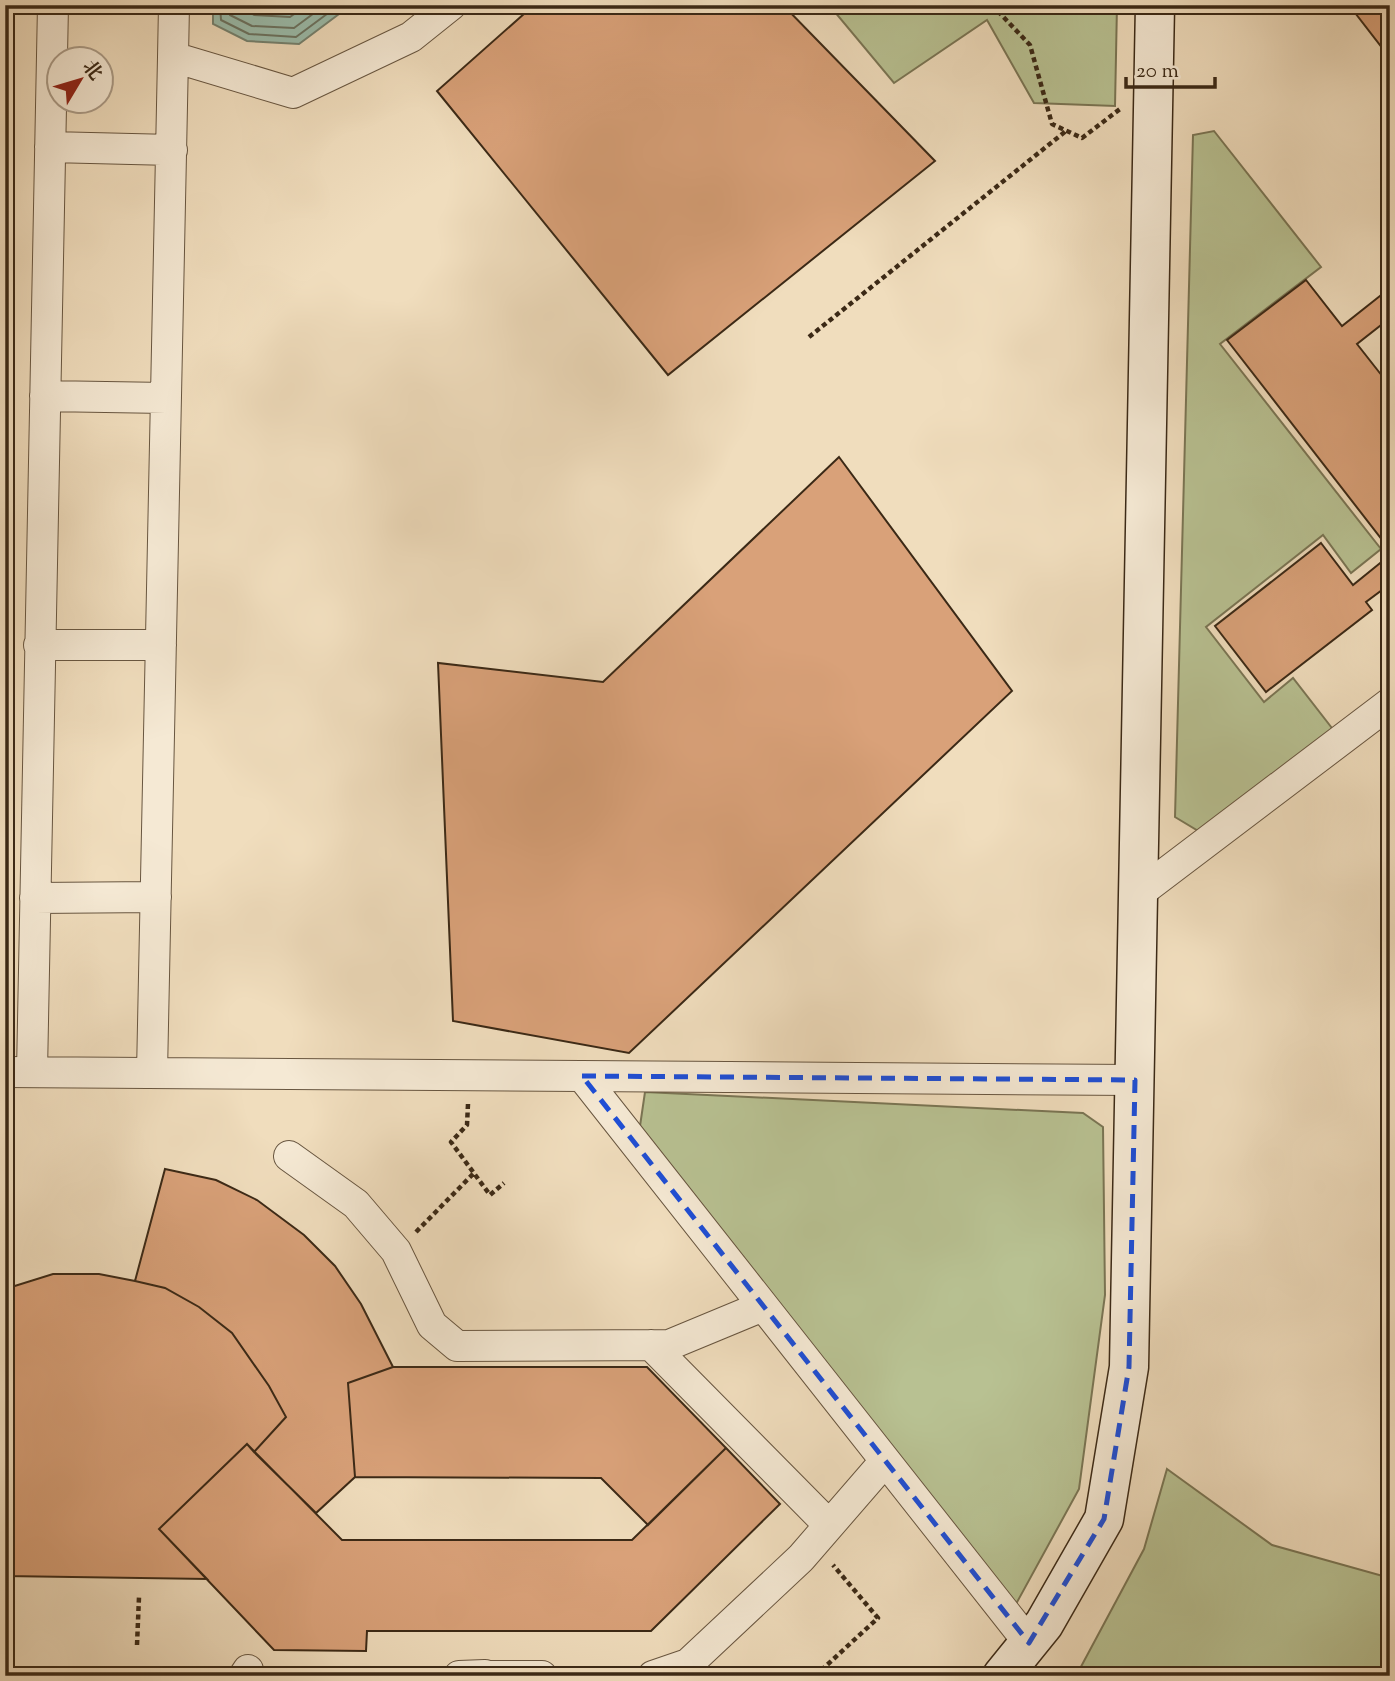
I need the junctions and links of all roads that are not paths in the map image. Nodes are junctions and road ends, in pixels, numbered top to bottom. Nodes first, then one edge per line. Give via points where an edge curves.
1 (52, 5) edge
2 (174, 5) edge
3 (451, 5) edge
4 (1155, 5) edge
5 (173, 57) junction
6 (50, 147) junction
7 (172, 150) junction
8 (45, 396) junction
9 (166, 398) junction
10 (40, 645) junction
11 (161, 645) junction
12 (1390, 703) edge
13 (1138, 894) junction
14 (156, 897) junction
15 (35, 898) junction
16 (19, 1072) edge
17 (152, 1073) junction
18 (582, 1076) junction
19 (1135, 1080) junction
20 (289, 1156) dead end
21 (763, 1306) junction
22 (651, 1345) junction
23 (885, 1461) junction
24 (821, 1534) junction
25 (1029, 1643) junction
26 (485, 1675) edge
27 (459, 1676) edge
28 (542, 1676) edge
29 (653, 1676) edge
30 (1002, 1676) edge

1 - 6 street
2 - 5 street
3 - 5 street via 411,37 293,93
4 - 13 main road
5 - 7 street
6 - 7 street
6 - 8 street
7 - 9 street
8 - 9 street
8 - 10 street
9 - 11 street
10 - 11 street
10 - 15 street
11 - 14 street
12 - 13 street
13 - 19 main road
14 - 15 street
14 - 17 street
15 - 16 street
16 - 17 street
17 - 18 street
18 - 19 street
18 - 21 street
19 - 25 main road via 1129,1367 1104,1519
20 - 22 street via 356,1204 396,1251 432,1325 457,1346
21 - 22 street via 669,1345
21 - 23 street
22 - 24 street
23 - 24 street
23 - 25 street
24 - 29 street via 688,1664
25 - 30 main road
26 - 27 street
26 - 28 street

